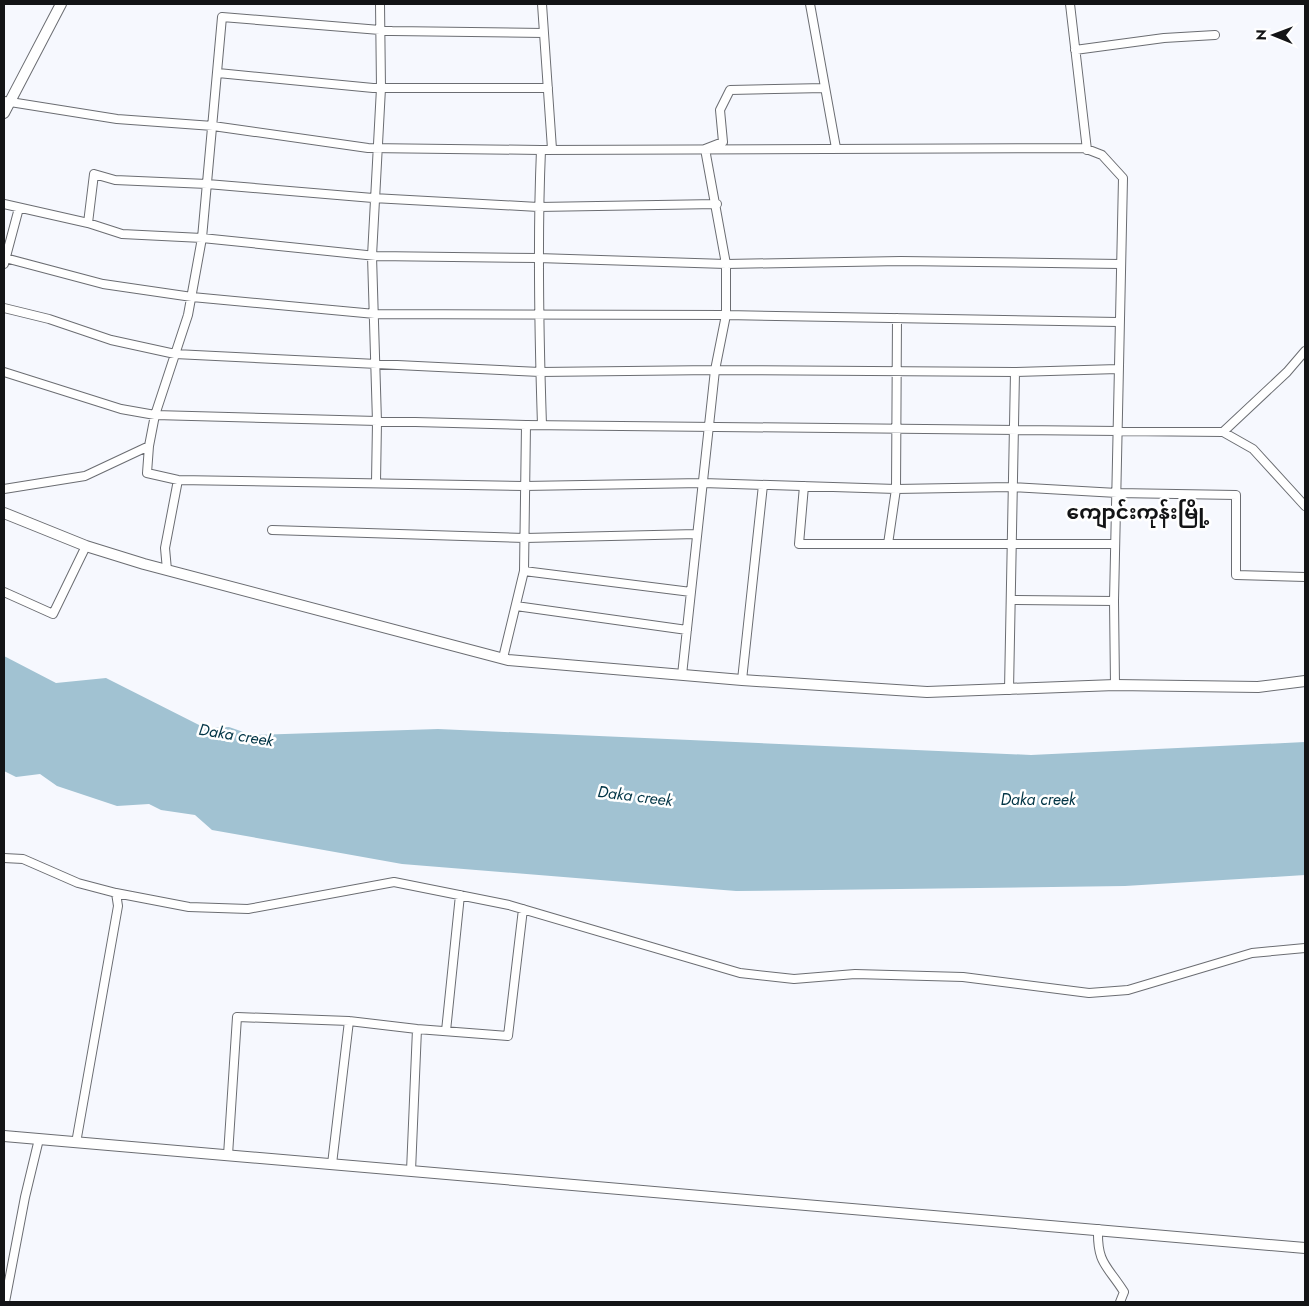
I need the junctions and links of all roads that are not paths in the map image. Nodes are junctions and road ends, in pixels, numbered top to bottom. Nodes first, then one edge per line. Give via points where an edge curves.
1 (61, 4) edge
2 (380, 4) edge
3 (542, 4) edge
4 (810, 4) edge
5 (1070, 4) edge
6 (381, 30) junction
7 (544, 33) junction
8 (1215, 34) dead end
9 (1075, 50) junction
10 (218, 73) junction
11 (381, 88) junction
12 (548, 88) junction
13 (825, 88) junction
14 (6, 102) edge
15 (4, 113) edge
16 (213, 126) junction
17 (376, 148) junction
18 (836, 148) junction
19 (552, 149) junction
20 (705, 149) junction
21 (541, 150) junction
22 (1087, 150) junction
23 (207, 184) junction
24 (373, 198) junction
25 (4, 204) edge
26 (717, 204) junction
27 (538, 206) junction
28 (19, 208) junction
29 (88, 223) junction
30 (202, 238) junction
31 (372, 256) junction
32 (538, 258) junction
33 (4, 261) edge
34 (726, 264) junction
35 (1120, 264) junction
36 (192, 297) junction
37 (4, 308) edge
38 (375, 314) junction
39 (538, 315) junction
40 (726, 315) junction
41 (897, 318) junction
42 (1118, 322) junction
43 (1305, 351) edge
44 (176, 354) junction
45 (376, 364) junction
46 (1118, 369) junction
47 (716, 370) junction
48 (896, 371) junction
49 (4, 372) edge
50 (540, 372) junction
51 (1014, 372) junction
52 (155, 415) junction
53 (377, 422) junction
54 (526, 425) junction
55 (542, 425) junction
56 (709, 426) junction
57 (895, 428) junction
58 (1014, 430) junction
59 (1118, 431) junction
60 (1224, 432) junction
61 (149, 446) junction
62 (178, 480) junction
63 (376, 482) junction
64 (703, 483) junction
65 (763, 485) junction
66 (524, 486) junction
67 (804, 486) junction
68 (1011, 487) junction
69 (4, 488) edge
70 (896, 489) junction
71 (1117, 493) junction
72 (1305, 506) edge
73 (4, 512) edge
74 (272, 530) dead end
75 (697, 534) junction
76 (525, 538) junction
77 (888, 544) junction
78 (1115, 544) junction
79 (1011, 545) junction
80 (86, 546) junction
81 (167, 570) junction
82 (524, 571) junction
83 (1305, 577) edge
84 (4, 592) edge
85 (691, 592) junction
86 (1012, 600) junction
87 (1114, 601) junction
88 (516, 606) junction
89 (687, 630) junction
90 (503, 658) junction
91 (682, 675) junction
92 (742, 680) junction
93 (1305, 680) edge
94 (1115, 685) junction
95 (1009, 690) junction
96 (4, 858) edge
97 (116, 893) junction
98 (460, 895) junction
99 (522, 909) junction
100 (1305, 948) edge
101 (349, 1021) junction
102 (417, 1029) junction
103 (446, 1031) junction
104 (4, 1136) edge
105 (39, 1139) junction
106 (76, 1143) junction
107 (228, 1156) junction
108 (332, 1164) junction
109 (411, 1171) junction
110 (1098, 1229) junction
111 (1305, 1248) edge
112 (5, 1302) edge
113 (1120, 1302) edge

1 - 14 street
2 - 6 street
3 - 7 street
4 - 13 street
5 - 9 street
6 - 7 street
6 - 10 street via 222,17
6 - 11 street
7 - 12 street
8 - 9 street
9 - 22 street
10 - 11 street
10 - 16 street
11 - 12 street
11 - 17 street
12 - 19 street
13 - 18 street
13 - 20 street via 730,90 720,110 723,142
14 - 15 street
14 - 16 street via 117,119
16 - 17 street
16 - 23 street
17 - 21 street
17 - 24 street
18 - 20 street
18 - 22 street
19 - 20 street
19 - 21 street
20 - 26 street
21 - 27 street
22 - 35 street via 1102,155 1123,178
23 - 24 street
23 - 29 street via 115,180 94,174
23 - 30 street
24 - 27 street
24 - 31 street
25 - 28 street
26 - 27 street
26 - 34 street
27 - 32 street
28 - 29 street
28 - 33 street
29 - 30 street via 122,234
30 - 31 street
30 - 36 street
31 - 32 street
31 - 38 street
32 - 34 street
32 - 39 street
33 - 36 street via 103,284
34 - 35 street via 901,261
34 - 40 street
35 - 42 street
36 - 38 street
36 - 44 street
37 - 44 street via 111,340
38 - 39 street
38 - 45 street
39 - 40 street
39 - 50 street
40 - 41 street
40 - 47 street
41 - 42 street
41 - 48 street
42 - 46 street
43 - 60 street
44 - 45 street
44 - 52 street
45 - 50 street
45 - 53 street
46 - 51 street
46 - 59 street
47 - 48 street
47 - 50 street
47 - 56 street
48 - 51 street
48 - 57 street
49 - 52 street via 121,409
50 - 55 street
51 - 58 street
52 - 53 street
52 - 61 street
53 - 54 street
53 - 63 street
54 - 55 street
54 - 66 street
55 - 56 street
56 - 57 street
56 - 64 street
57 - 58 street
57 - 70 street
58 - 59 street
58 - 68 street
59 - 60 street
59 - 71 street
60 - 72 street via 1253,449
61 - 62 street via 147,473
61 - 69 street via 85,476
62 - 63 street
62 - 81 street via 165,548
63 - 66 street
64 - 65 street
64 - 66 street
64 - 75 street
65 - 67 street
65 - 92 street
66 - 76 street
67 - 70 street
67 - 77 street via 799,544
68 - 70 street
68 - 71 street
68 - 79 street
70 - 77 street
71 - 78 street
71 - 83 street via 1236,495 1236,575
73 - 80 street
74 - 76 street
75 - 76 street
75 - 85 street
76 - 82 street
77 - 79 street
78 - 79 street
78 - 87 street
79 - 86 street
80 - 81 street
80 - 84 street via 53,614
81 - 90 street
82 - 85 street
82 - 88 street
85 - 89 street
86 - 87 street
86 - 95 street
87 - 94 street
88 - 89 street
88 - 90 street
89 - 91 street
90 - 91 street
91 - 92 street
92 - 95 street via 886,690
93 - 94 street via 1258,686
94 - 95 street
96 - 97 street via 23,859 78,883
97 - 98 street via 188,907 248,909 394,882
97 - 106 street via 118,906
98 - 99 street
98 - 103 street
99 - 100 street via 740,973 794,979 855,974 963,977 1089,993 1128,990 1252,952
99 - 103 street via 508,1036
101 - 102 street
101 - 107 street via 236,1017
101 - 108 street
102 - 103 street
102 - 109 street
104 - 105 street
105 - 106 street
105 - 112 street
106 - 107 street
107 - 108 street
108 - 109 street
109 - 110 street
110 - 111 street
110 - 113 street via 1097,1249 1124,1292

